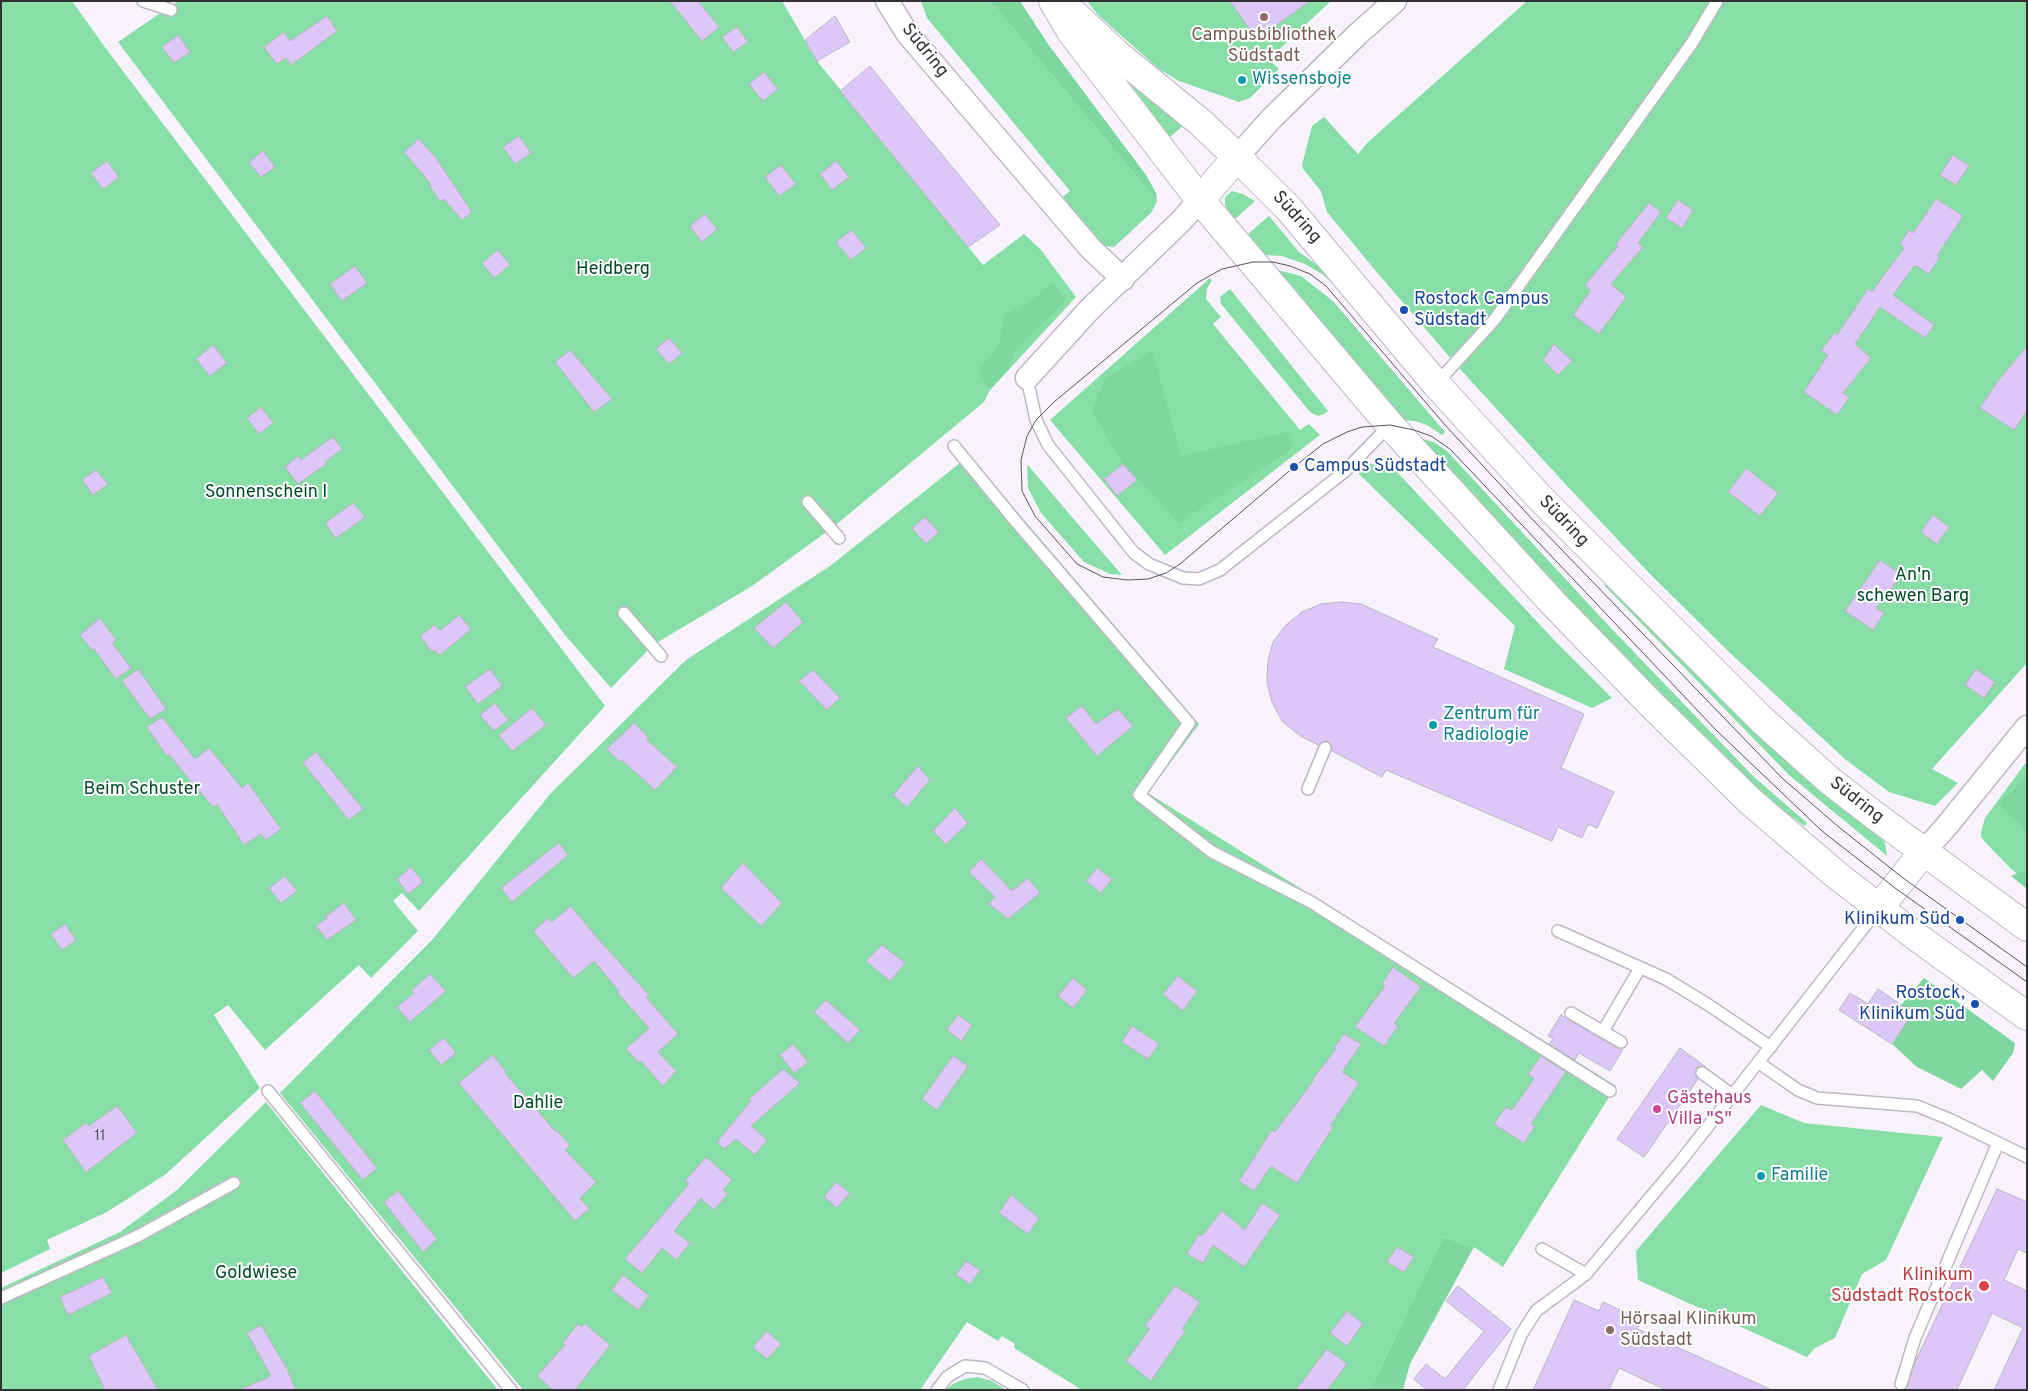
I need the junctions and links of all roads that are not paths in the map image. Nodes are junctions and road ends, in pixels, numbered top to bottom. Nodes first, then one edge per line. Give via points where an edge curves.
1 (142, 1) edge
2 (888, 1) edge
3 (1053, 1) edge
4 (1060, 1) edge
5 (1395, 1) edge
6 (1717, 1) edge
7 (171, 10) dead end
8 (1237, 157) junction
9 (1200, 200) junction
10 (1123, 279) junction
11 (1027, 378) joint
12 (1436, 384) junction
13 (1390, 425) junction
14 (954, 446) dead end
15 (808, 502) dead end
16 (839, 538) dead end
17 (624, 613) dead end
18 (661, 656) dead end
19 (2027, 727) edge
20 (1325, 748) dead end
21 (1308, 789) dead end
22 (1924, 851) junction
23 (1879, 908) junction
24 (2027, 926) edge
25 (1558, 931) dead end
26 (1640, 968) junction
27 (1571, 1013) dead end
28 (2027, 1016) edge
29 (1603, 1031) junction
30 (1621, 1042) dead end
31 (1771, 1047) junction
32 (1758, 1063) junction
33 (1702, 1074) dead end
34 (268, 1091) dead end
35 (1610, 1091) dead end
36 (1732, 1094) junction
37 (1998, 1143) junction
38 (2027, 1156) edge
39 (234, 1183) dead end
40 (1542, 1249) dead end
41 (1586, 1274) junction
42 (1, 1298) edge
43 (1901, 1384) dead end
44 (511, 1390) edge
45 (938, 1390) edge
46 (1023, 1390) edge
47 (1499, 1390) edge

1 - 7 lane
2 - 10 street, Südring via 907,33 1091,250
3 - 9 main road via 1072,33
4 - 8 main road, Südring
5 - 8 street via 1358,34
6 - 12 lane via 1692,43 1495,319
8 - 9 main road
8 - 12 main road, Südring via 1289,209
9 - 10 street
9 - 13 main road
10 - 11 street via 1090,309
11 - 13 lane via 1036,420 1048,445 1134,553 1149,564 1183,578 1200,579 1220,570 1344,472
12 - 22 main road, Südring via 1541,499 1762,720 1836,786
13 - 23 main road via 1554,604 1676,728 1750,801
14 - 35 lane via 1189,723 1139,795 1212,852 1311,902
15 - 16 lane
17 - 18 lane
19 - 22 street
20 - 21 lane
22 - 23 main road
22 - 24 main road, Südring
23 - 28 main road
23 - 31 lane
25 - 26 lane
26 - 29 lane
26 - 31 lane via 1678,986
27 - 29 lane
29 - 30 lane
31 - 32 lane
32 - 36 lane
32 - 37 lane via 1798,1090 1818,1098 1917,1106
33 - 36 lane
34 - 44 lane
36 - 41 lane
37 - 38 lane
37 - 43 lane via 1915,1338
39 - 42 lane via 138,1236
40 - 41 lane
41 - 47 lane via 1536,1311
45 - 46 lane via 948,1377 965,1366 985,1368

